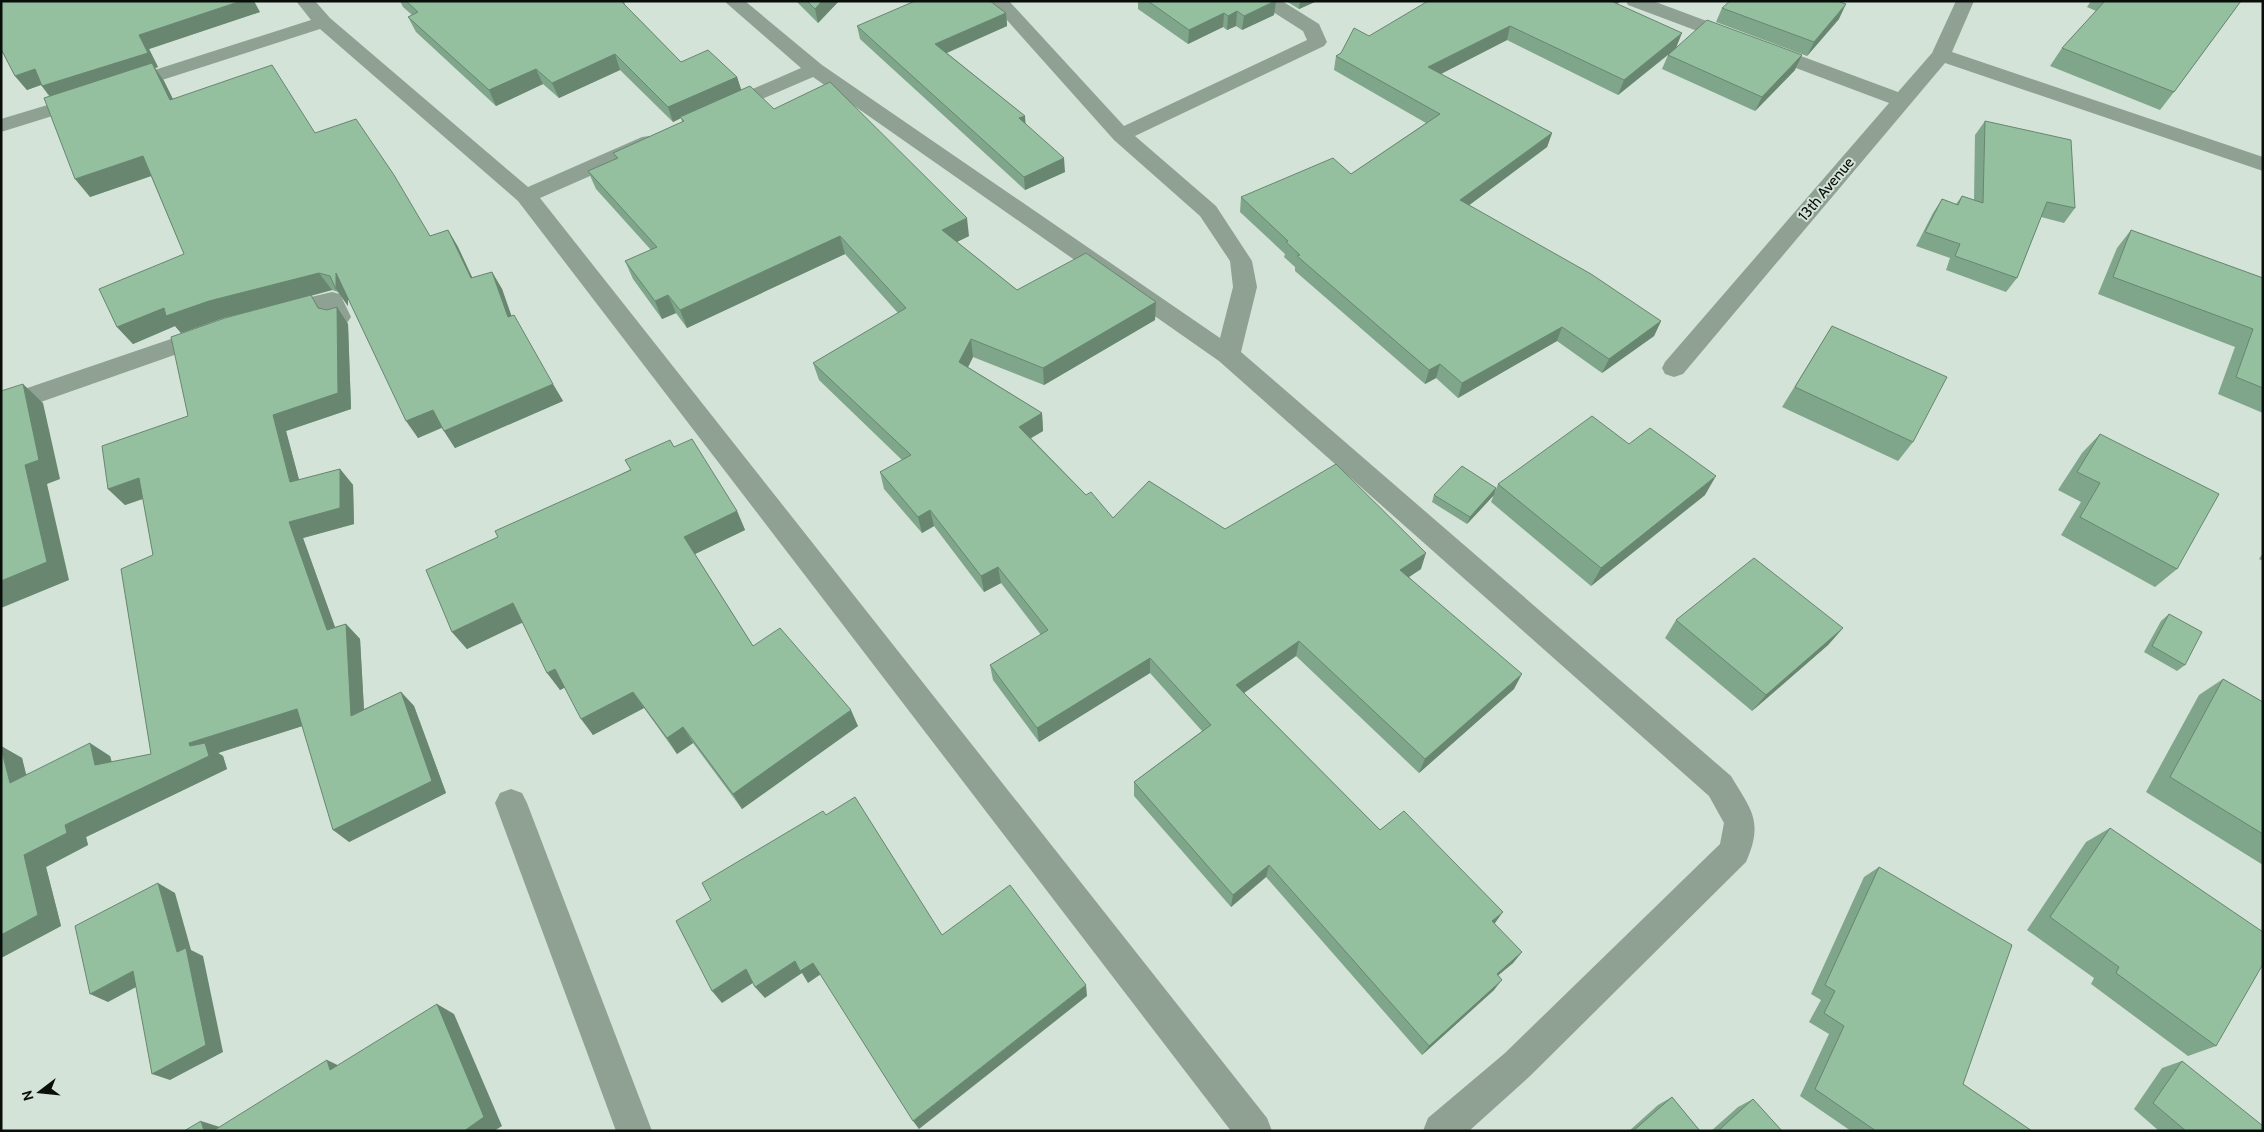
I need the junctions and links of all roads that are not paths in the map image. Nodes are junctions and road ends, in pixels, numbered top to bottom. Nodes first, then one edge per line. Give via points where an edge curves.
1 (305, 1) edge
2 (733, 1) edge
3 (999, 1) edge
4 (1270, 1) edge
5 (1635, 1) edge
6 (1965, 1) edge
7 (323, 22) junction
8 (1941, 55) junction
9 (816, 69) junction
10 (1901, 100) junction
11 (707, 116) edge
12 (1, 126) edge
13 (671, 132) edge
14 (1121, 135) junction
15 (2263, 164) edge
16 (526, 196) junction
17 (339, 317) edge
18 (259, 318) edge
19 (232, 326) edge
20 (1228, 355) junction
21 (1674, 368) dead end
22 (1, 407) edge
23 (511, 803) dead end
24 (634, 1131) edge
25 (1254, 1131) edge
26 (1441, 1131) edge

1 - 7 street
2 - 9 street
3 - 14 street
4 - 14 street via 1312,28 1317,42
5 - 10 street
6 - 8 street, 13th Avenue
7 - 12 street
7 - 16 street
8 - 10 street, 13th Avenue
8 - 15 street
9 - 11 street
9 - 20 street
10 - 21 street, 13th Avenue
13 - 16 street
14 - 20 street via 1208,211 1241,261 1245,287
16 - 25 street
17 - 18 street via 332,300
19 - 22 street
20 - 26 street via 1720,786 1740,822 1735,851 1517,1064
23 - 24 street

